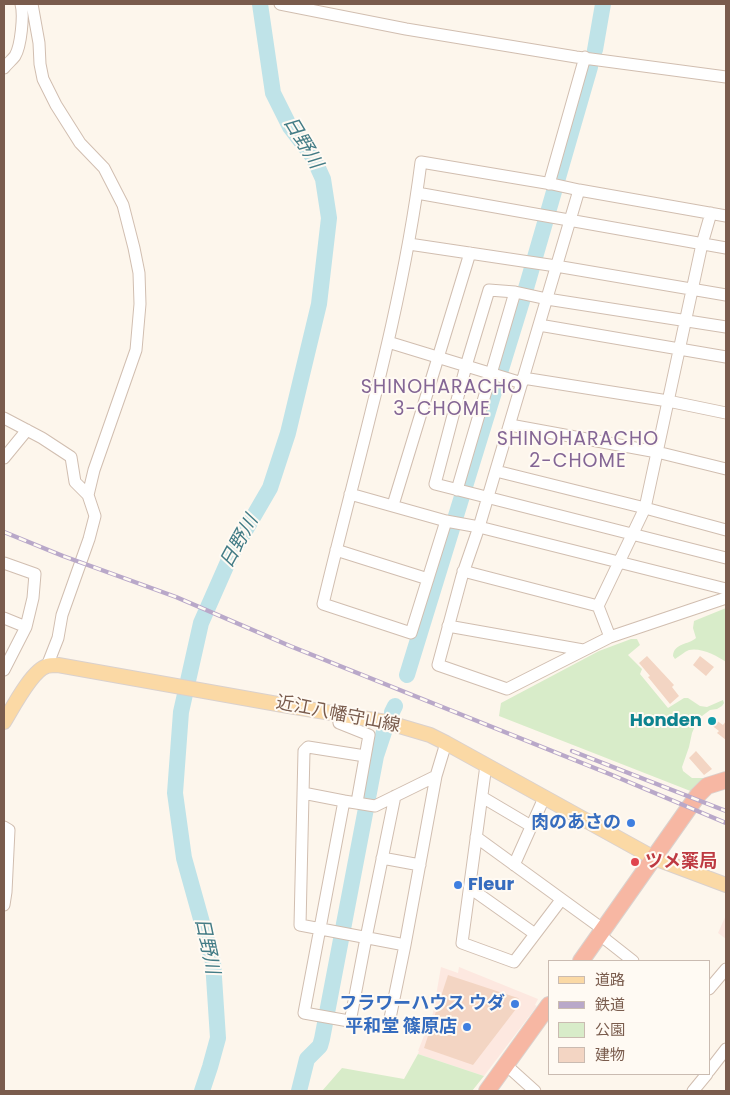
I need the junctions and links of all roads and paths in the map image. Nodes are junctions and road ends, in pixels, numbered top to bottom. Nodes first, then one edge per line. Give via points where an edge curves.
1 (21, 4) edge
2 (32, 4) edge
3 (280, 4) edge
4 (580, 57) junction
5 (4, 68) edge
6 (726, 77) edge
7 (554, 184) junction
8 (579, 190) junction
9 (417, 193) junction
10 (711, 213) junction
11 (726, 216) edge
12 (570, 220) junction
13 (409, 244) junction
14 (702, 244) junction
15 (726, 248) edge
16 (470, 253) junction
17 (556, 266) junction
18 (692, 290) junction
19 (521, 293) junction
20 (726, 295) edge
21 (547, 299) junction
22 (685, 321) junction
23 (539, 325) junction
24 (726, 326) edge
25 (388, 342) junction
26 (679, 349) junction
27 (726, 357) edge
28 (438, 358) junction
29 (466, 366) junction
30 (496, 375) junction
31 (523, 380) junction
32 (668, 401) junction
33 (726, 413) edge
34 (4, 418) edge
35 (510, 424) junction
36 (28, 430) junction
37 (657, 452) junction
38 (4, 458) edge
39 (726, 469) edge
40 (496, 471) junction
41 (461, 491) junction
42 (350, 494) junction
43 (88, 495) junction
44 (488, 497) junction
45 (393, 505) junction
46 (645, 508) junction
47 (451, 522) junction
48 (479, 527) junction
49 (726, 530) edge
50 (632, 534) junction
51 (336, 550) junction
52 (726, 558) edge
53 (619, 562) junction
54 (4, 563) edge
55 (463, 571) junction
56 (428, 579) junction
57 (726, 589) edge
58 (726, 598) edge
59 (598, 606) junction
60 (4, 618) edge
61 (448, 626) junction
62 (26, 627) junction
63 (610, 637) junction
64 (583, 650) junction
65 (53, 665) junction
66 (4, 668) edge
67 (338, 714) junction
68 (4, 722) edge
69 (446, 743) junction
70 (365, 756) junction
71 (486, 765) junction
72 (436, 776) junction
73 (726, 780) edge
74 (303, 793) junction
75 (395, 796) junction
76 (482, 797) junction
77 (544, 798) junction
78 (344, 801) junction
79 (364, 804) junction
80 (532, 826) junction
81 (4, 827) edge
82 (476, 837) junction
83 (382, 858) junction
84 (654, 858) junction
85 (420, 865) junction
86 (514, 865) junction
87 (726, 885) edge
88 (470, 888) junction
89 (5, 891) edge
90 (561, 900) junction
91 (4, 905) edge
92 (320, 929) junction
93 (602, 932) junction
94 (535, 934) junction
95 (366, 938) junction
96 (405, 946) junction
97 (582, 960) edge
98 (632, 960) edge
99 (726, 969) edge
100 (710, 988) edge
101 (548, 1006) edge
102 (350, 1022) junction
103 (726, 1049) edge
104 (505, 1064) junction
105 (710, 1069) edge
106 (706, 1075) edge
107 (487, 1091) edge
108 (535, 1091) edge
109 (693, 1091) edge

1 - 5 street via 19,43 15,55
2 - 43 street via 43,79 80,143 104,168 123,205 139,273 136,350
3 - 4 street via 418,31
4 - 6 street
4 - 7 street
7 - 8 street
7 - 9 street via 422,162
8 - 10 street
8 - 12 street
9 - 12 street
9 - 13 street
10 - 11 street
10 - 14 street
12 - 14 street
12 - 17 street
13 - 16 street
13 - 25 street
14 - 15 street
14 - 18 street
16 - 17 street
16 - 28 street
17 - 18 street
17 - 21 street
18 - 20 street
18 - 22 street
19 - 21 street
19 - 29 street via 489,290
19 - 30 street
21 - 22 street
21 - 23 street
22 - 24 street
22 - 26 street
23 - 26 street
23 - 31 street
25 - 28 street
25 - 42 street
26 - 27 street
26 - 32 street
28 - 29 street
28 - 45 street
29 - 30 street
29 - 41 street via 435,484
30 - 31 street
30 - 41 street
31 - 32 street
31 - 35 street
32 - 33 street
32 - 37 street
34 - 36 street
35 - 37 street
35 - 40 street
36 - 38 street
36 - 43 street via 71,457 75,482
37 - 39 street
37 - 46 street
40 - 44 street
40 - 46 street
41 - 44 street
42 - 45 street
42 - 51 street
43 - 65 street via 95,516 62,615
44 - 48 street
44 - 50 street
45 - 47 street
46 - 49 street
46 - 50 street
47 - 48 street
47 - 56 street
48 - 53 street
48 - 55 street
50 - 52 street
50 - 53 street
51 - 56 street
51 - 56 street via 323,604 411,633
53 - 57 street
53 - 59 street
54 - 62 street via 35,574
55 - 59 street
55 - 61 street
58 - 63 street
59 - 63 street
60 - 62 street
61 - 64 street
61 - 64 street via 438,665 507,689
62 - 66 street
63 - 64 street
65 - 67 main road, 近江八幡守山線
65 - 68 main road via 42,668 28,683
67 - 69 main road, 近江八幡守山線 via 386,722
67 - 70 street via 338,723 369,736
69 - 71 main road, 近江八幡守山線
69 - 72 street
70 - 74 street via 308,747 304,751
70 - 79 street
71 - 76 street
71 - 77 main road, 近江八幡守山線
72 - 75 street
72 - 85 street
73 - 84 highway via 707,786 698,795
74 - 78 street
74 - 92 street via 300,925
75 - 79 street via 375,806
75 - 83 street
76 - 80 street
76 - 82 street
77 - 80 street
77 - 84 main road, 近江八幡守山線
78 - 79 street
78 - 92 street
80 - 86 street
81 - 89 street via 9,830
82 - 86 street
82 - 88 street
83 - 85 street
83 - 95 street
84 - 87 main road, 近江八幡守山線
84 - 93 highway
85 - 96 street
86 - 90 street
88 - 94 street
88 - 94 street via 462,943 514,962
89 - 91 street
90 - 93 street
90 - 94 street
92 - 95 street
92 - 102 street via 304,1013
93 - 97 highway
93 - 98 street
95 - 96 street
95 - 102 street
96 - 102 street via 388,1028
99 - 100 street
101 - 104 highway
103 - 105 street
104 - 107 highway
104 - 108 street
106 - 109 street

